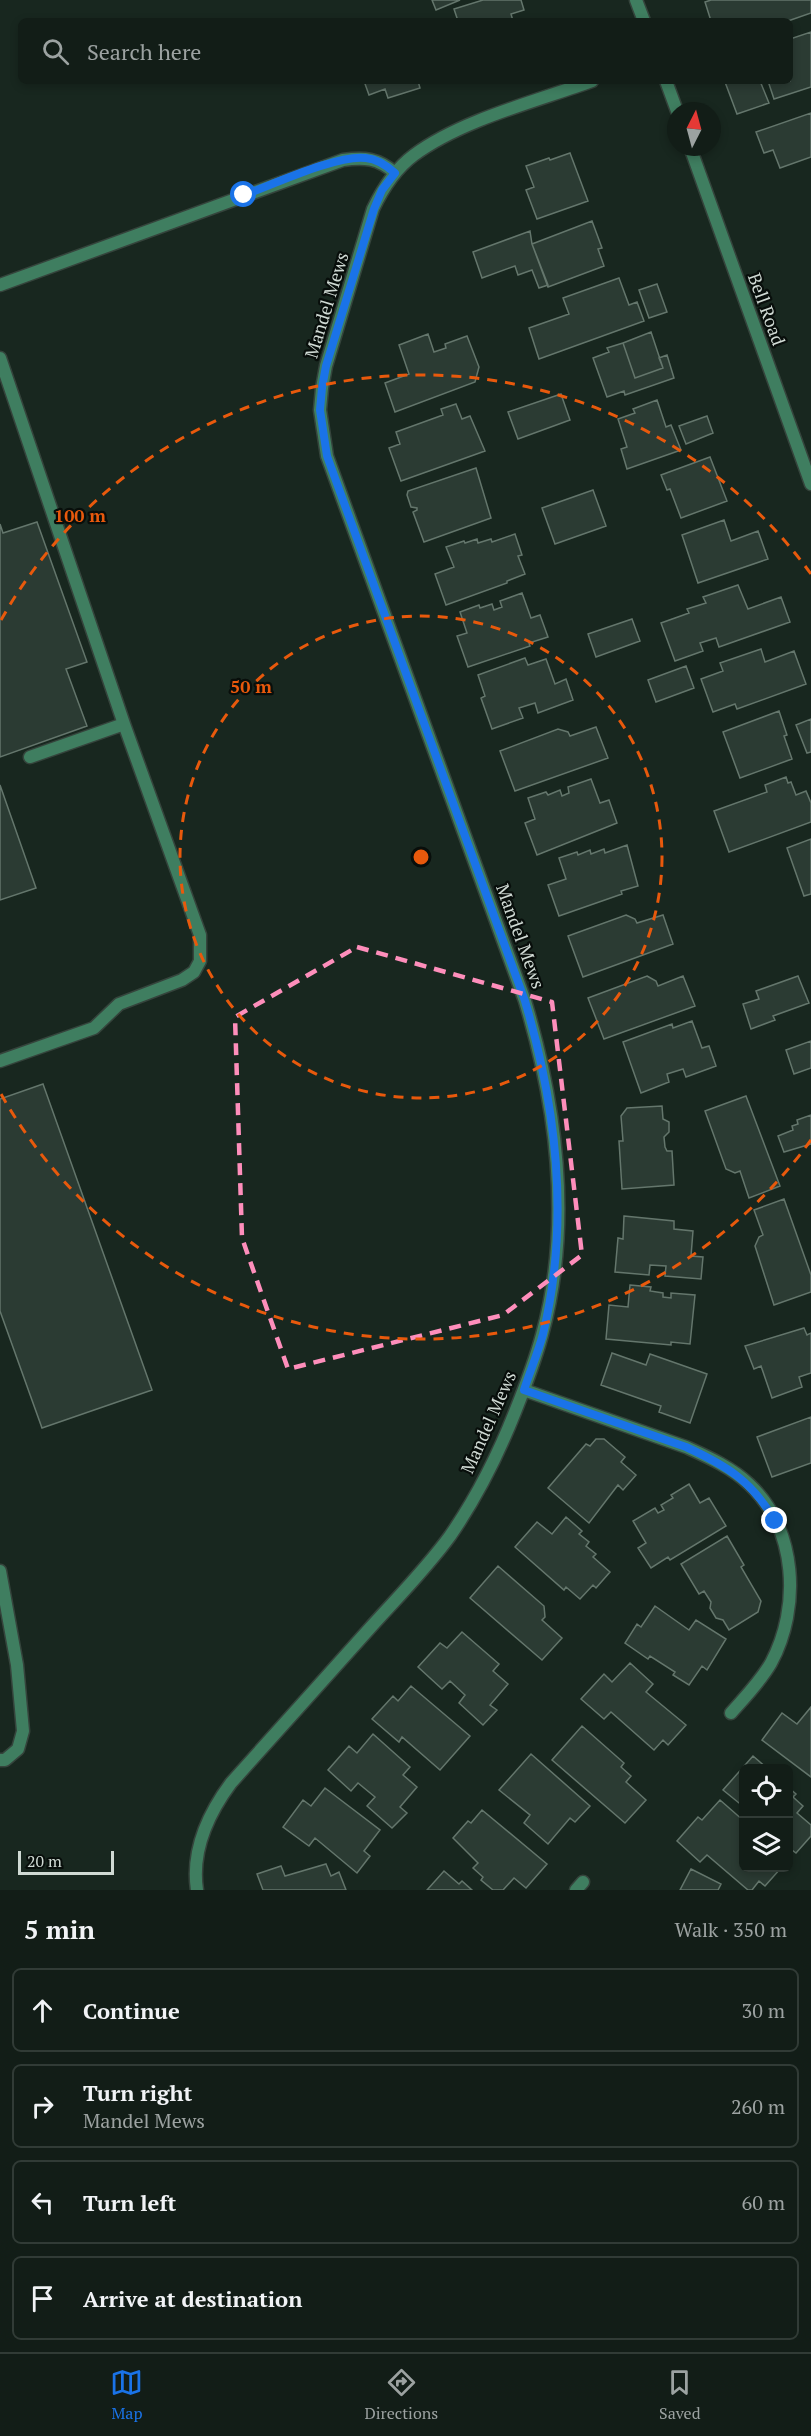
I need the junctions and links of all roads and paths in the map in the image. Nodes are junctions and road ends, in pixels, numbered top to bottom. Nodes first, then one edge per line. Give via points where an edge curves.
1 (636, 0) edge
2 (643, 18) edge
3 (584, 84) edge
4 (667, 84) edge
5 (674, 102) edge
6 (693, 156) edge
7 (395, 173) junction
8 (0, 285) edge
9 (0, 358) edge
10 (811, 484) edge
11 (124, 724) junction
12 (30, 757) dead end
13 (0, 1061) edge
14 (524, 1390) junction
15 (0, 1570) edge
16 (731, 1713) dead end
17 (0, 1760) edge
18 (197, 1890) edge

1 - 2 street
3 - 7 street, Mandel Mews via 442,138 413,155
4 - 5 street
6 - 10 street, Bell Road
7 - 8 street via 377,160 343,160
7 - 14 street, Mandel Mews via 374,209 326,366 320,410 322,431 327,456 539,1049 557,1157 558,1216 553,1281 543,1335
9 - 11 street
11 - 12 street
11 - 13 street via 200,935 200,961 194,972 182,980 119,1004 94,1028
14 - 16 street via 686,1447 749,1484 764,1501 785,1551 791,1583 789,1607 770,1664
14 - 18 street, Mandel Mews via 489,1471 449,1536 215,1806 200,1840
15 - 17 street via 17,1665 23,1731 18,1749

